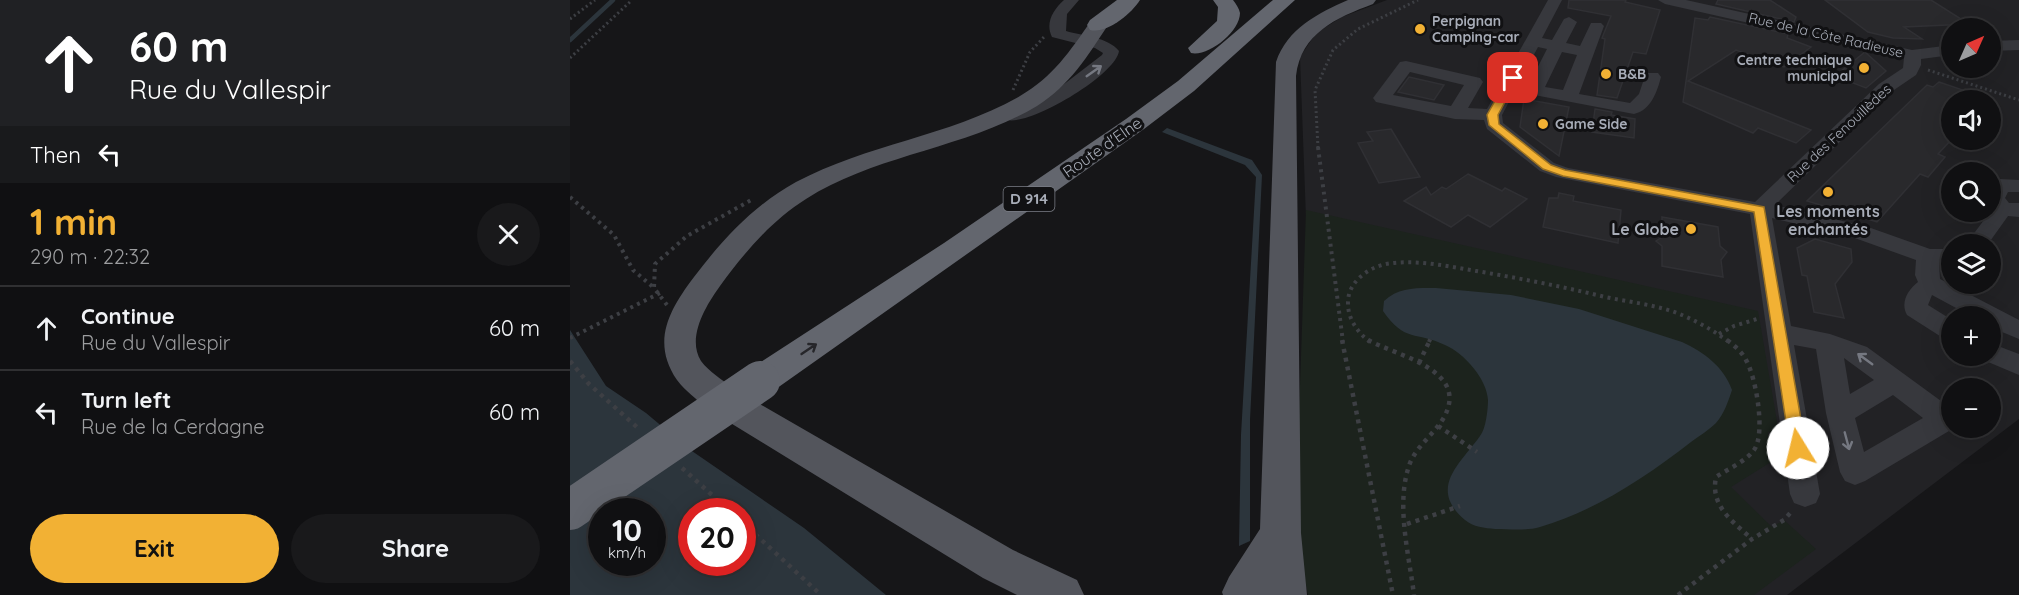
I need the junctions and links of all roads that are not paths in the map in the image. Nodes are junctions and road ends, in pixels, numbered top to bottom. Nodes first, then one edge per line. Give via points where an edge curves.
1 (1072, 0) edge
2 (1130, 0) edge
3 (1223, 0) edge
4 (1267, 0) edge
5 (1285, 0) edge
6 (1310, 0) edge
7 (1365, 0) edge
8 (1554, 0) edge
9 (1665, 0) edge
10 (1100, 22) edge
11 (1569, 22) dead end
12 (1596, 26) dead end
13 (1533, 41) junction
14 (2019, 45) edge
15 (1557, 46) junction
16 (2001, 46) edge
17 (1586, 52) junction
18 (1941, 53) edge
19 (1913, 60) junction
20 (1652, 77) dead end
21 (1569, 97) junction
22 (1455, 114) dead end
23 (1493, 115) junction
24 (2019, 186) edge
25 (1019, 205) junction
26 (1760, 209) junction
27 (2010, 209) edge
28 (1986, 234) edge
29 (1919, 253) junction
30 (1941, 255) edge
31 (1931, 284) junction
32 (1970, 306) edge
33 (2001, 322) edge
34 (1778, 323) junction
35 (1941, 325) edge
36 (2019, 330) edge
37 (1828, 343) junction
38 (2001, 357) edge
39 (2019, 365) edge
40 (752, 370) junction
41 (1894, 381) junction
42 (1840, 413) junction
43 (570, 482) edge
44 (1805, 494) road end
45 (570, 510) edge
46 (1280, 533) junction
47 (1255, 594) edge
48 (1062, 595) edge
49 (1286, 595) edge

1 - 10 street via 1059,13 1057,33 1068,38
2 - 10 highway
3 - 40 highway via 1229,8 1227,24 1170,71
4 - 40 highway, Route d'Elne / D 914 via 1186,67 1099,131
5 - 25 highway, Route d'Elne / D 914 via 1186,86
6 - 25 highway via 1188,94
7 - 46 main road via 1336,11 1315,26 1288,57
8 - 13 street
9 - 19 street, Rue de la Côte Radieuse via 1867,43
10 - 48 main road via 1068,70 1047,89 946,137 827,177 763,216 696,296 682,325 678,349 689,369 719,398 998,564
11 - 15 street
12 - 17 street
13 - 15 street
13 - 23 street
14 - 16 street
15 - 17 street
15 - 21 street via 1535,90
17 - 21 street
18 - 19 street, Rue de la Côte Radieuse
19 - 26 street, Rue des Fenouillèdes via 1910,71 1885,88
20 - 21 street via 1647,95 1634,109
22 - 23 street
23 - 26 street via 1494,125 1547,167 1563,173
24 - 27 street via 2000,185 1995,198
40 -> 25 highway, Route d'Elne / D 914
26 - 29 street via 1860,232
26 - 34 street
27 - 28 street
29 - 30 street
29 - 31 street
31 - 32 street
31 - 35 street via 1918,293 1916,309
33 - 36 street
34 - 37 street
34 - 44 street
41 -> 37 street via 1858,354
37 - 42 street
38 - 39 street
40 - 43 highway, D 914
40 - 45 highway, D 914, bridge
41 - 42 street
42 -> 41 street via 1855,472 1945,419
46 - 47 main road
46 - 49 main road

